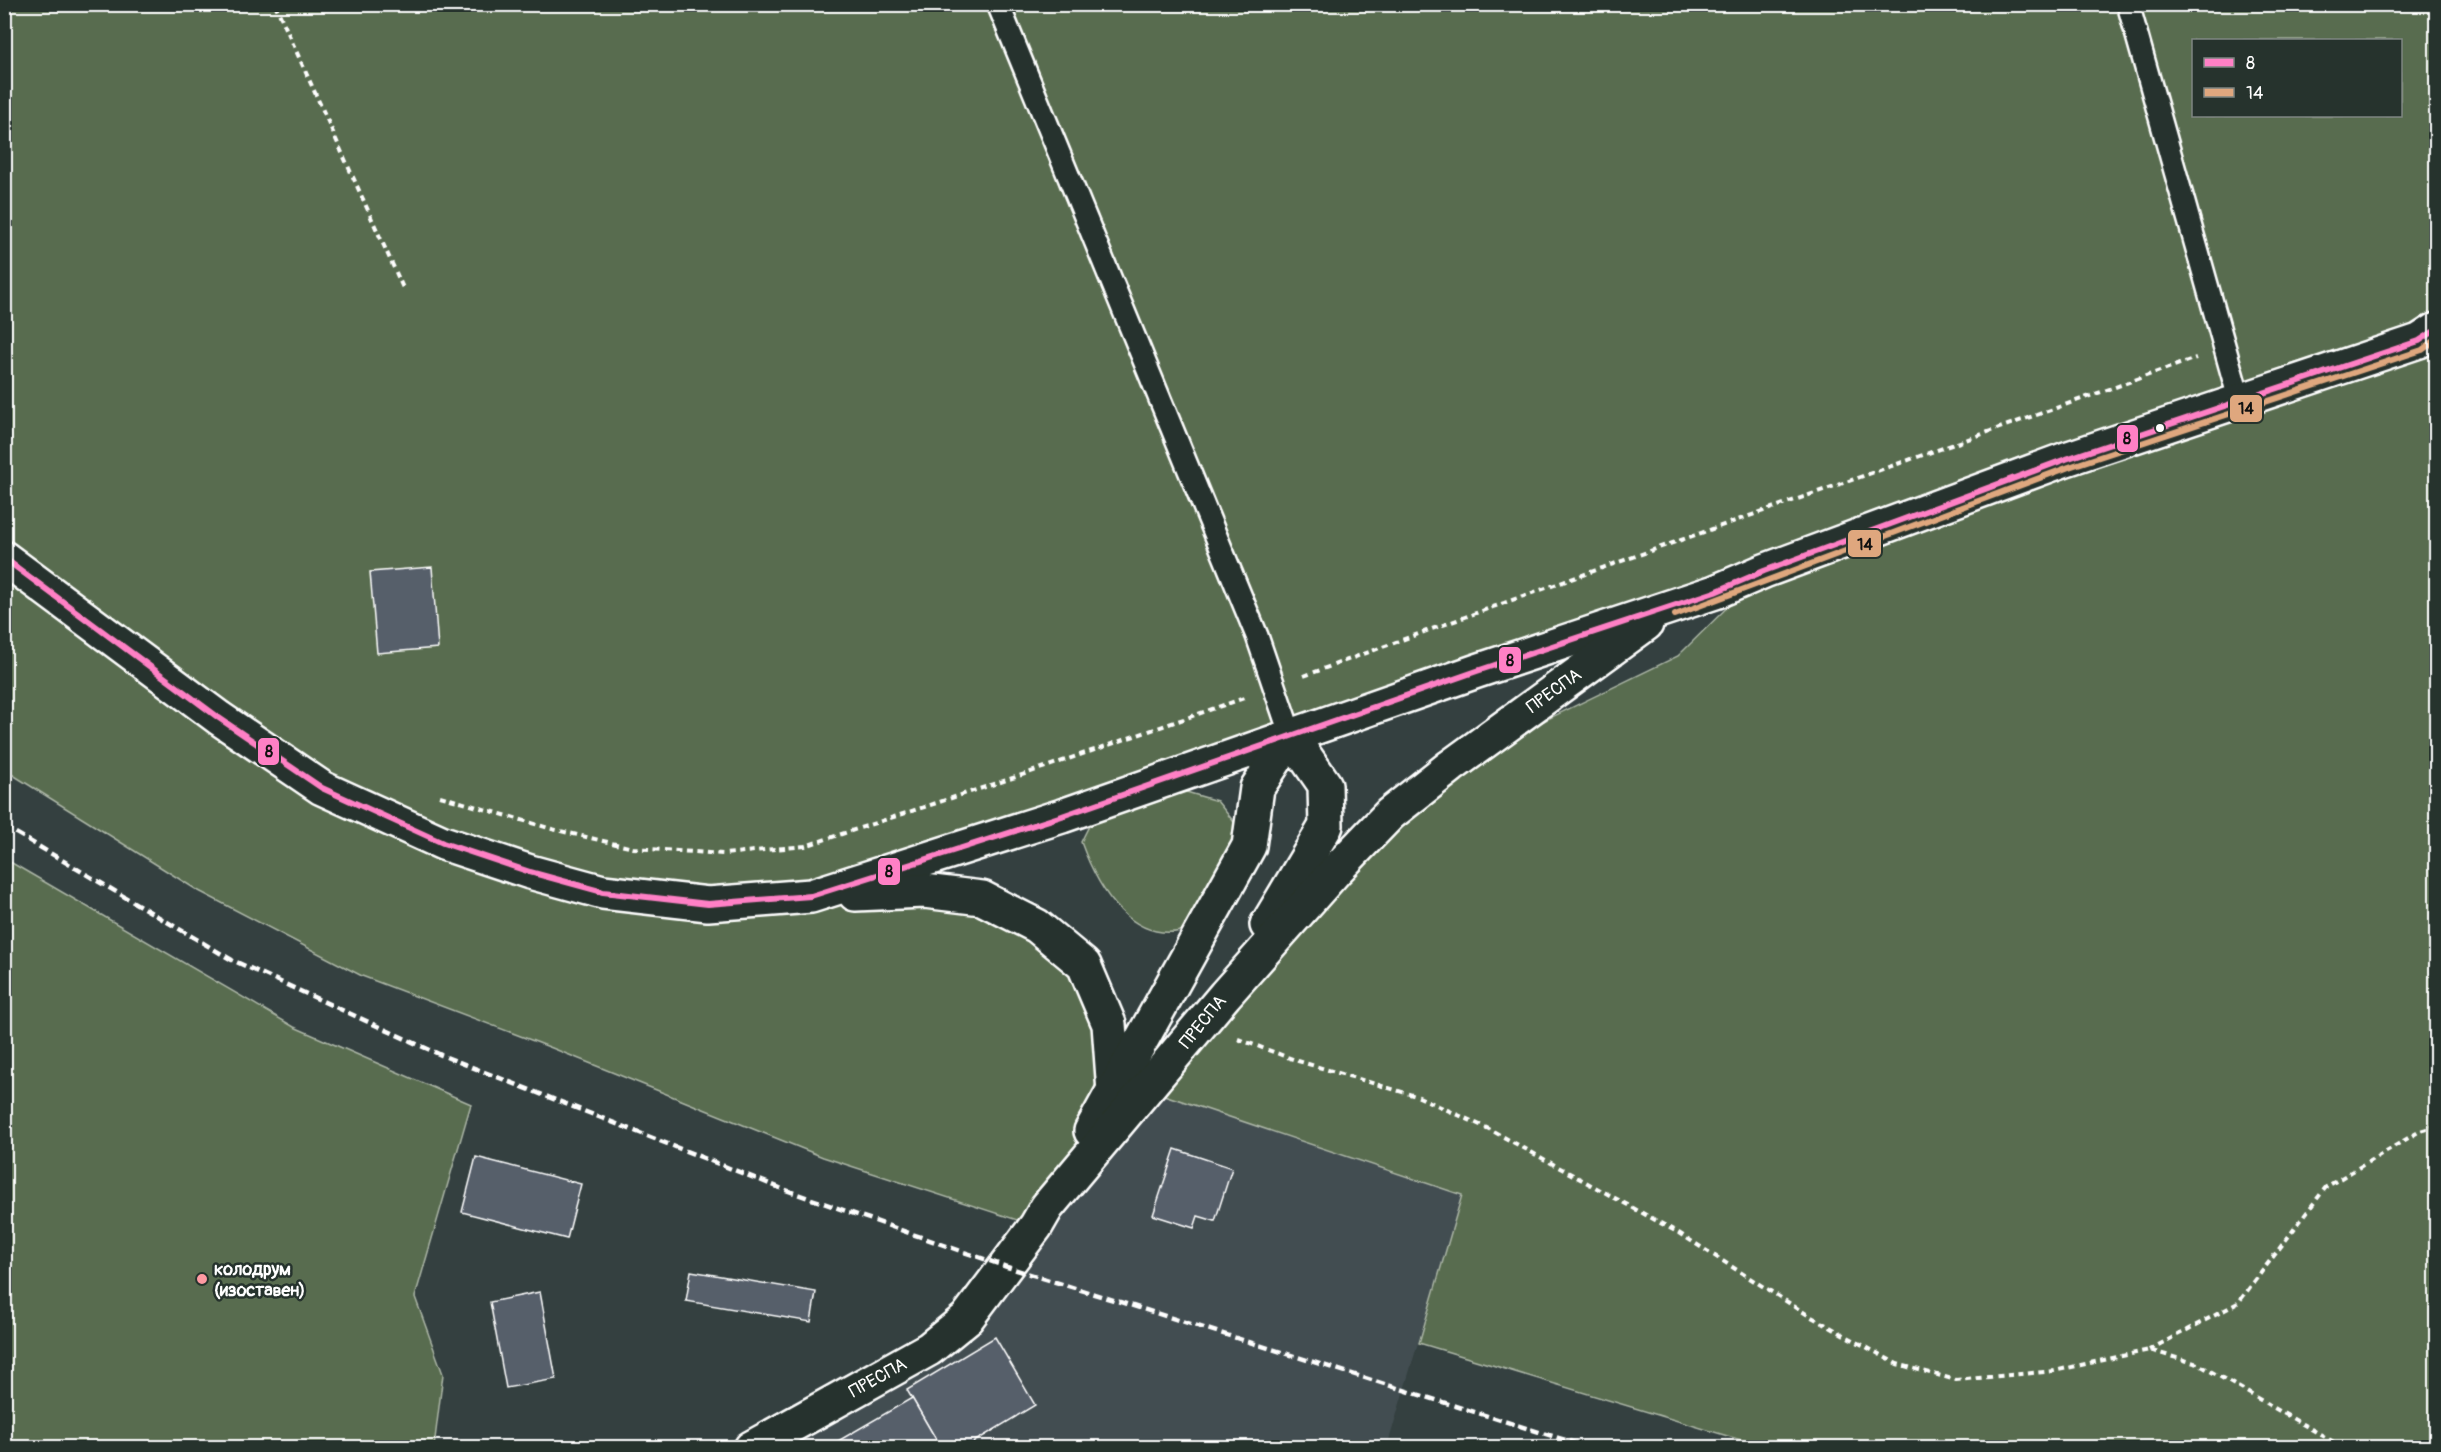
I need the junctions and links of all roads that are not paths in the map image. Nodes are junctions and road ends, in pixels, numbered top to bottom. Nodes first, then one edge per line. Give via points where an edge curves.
1 (998, 4) edge
2 (2128, 4) edge
3 (2436, 330) edge
4 (2240, 402) junction
5 (4, 558) edge
6 (1672, 606) junction
7 (1291, 736) junction
8 (811, 896) junction
9 (1225, 995) junction
10 (1114, 1092) junction
11 (1047, 1208) junction
12 (751, 1448) edge

1 - 7 lane via 1257,636
2 - 4 lane
3 - 4 street via 2419,341
4 - 6 street via 2066,459
5 - 8 street via 219,718 322,788 443,843 603,892 708,904
6 - 7 street
6 - 9 street, ПРЕСПА via 1451,765 1390,814
7 - 8 street via 1062,816
7 - 9 street via 1325,785 1326,826
7 - 10 street via 1257,788 1249,846
8 - 10 street via 924,891 982,898 1037,926 1084,965 1109,1024
9 - 11 street, ПРЕСПА
10 - 11 street
11 - 12 street, ПРЕСПА via 967,1318 929,1350

